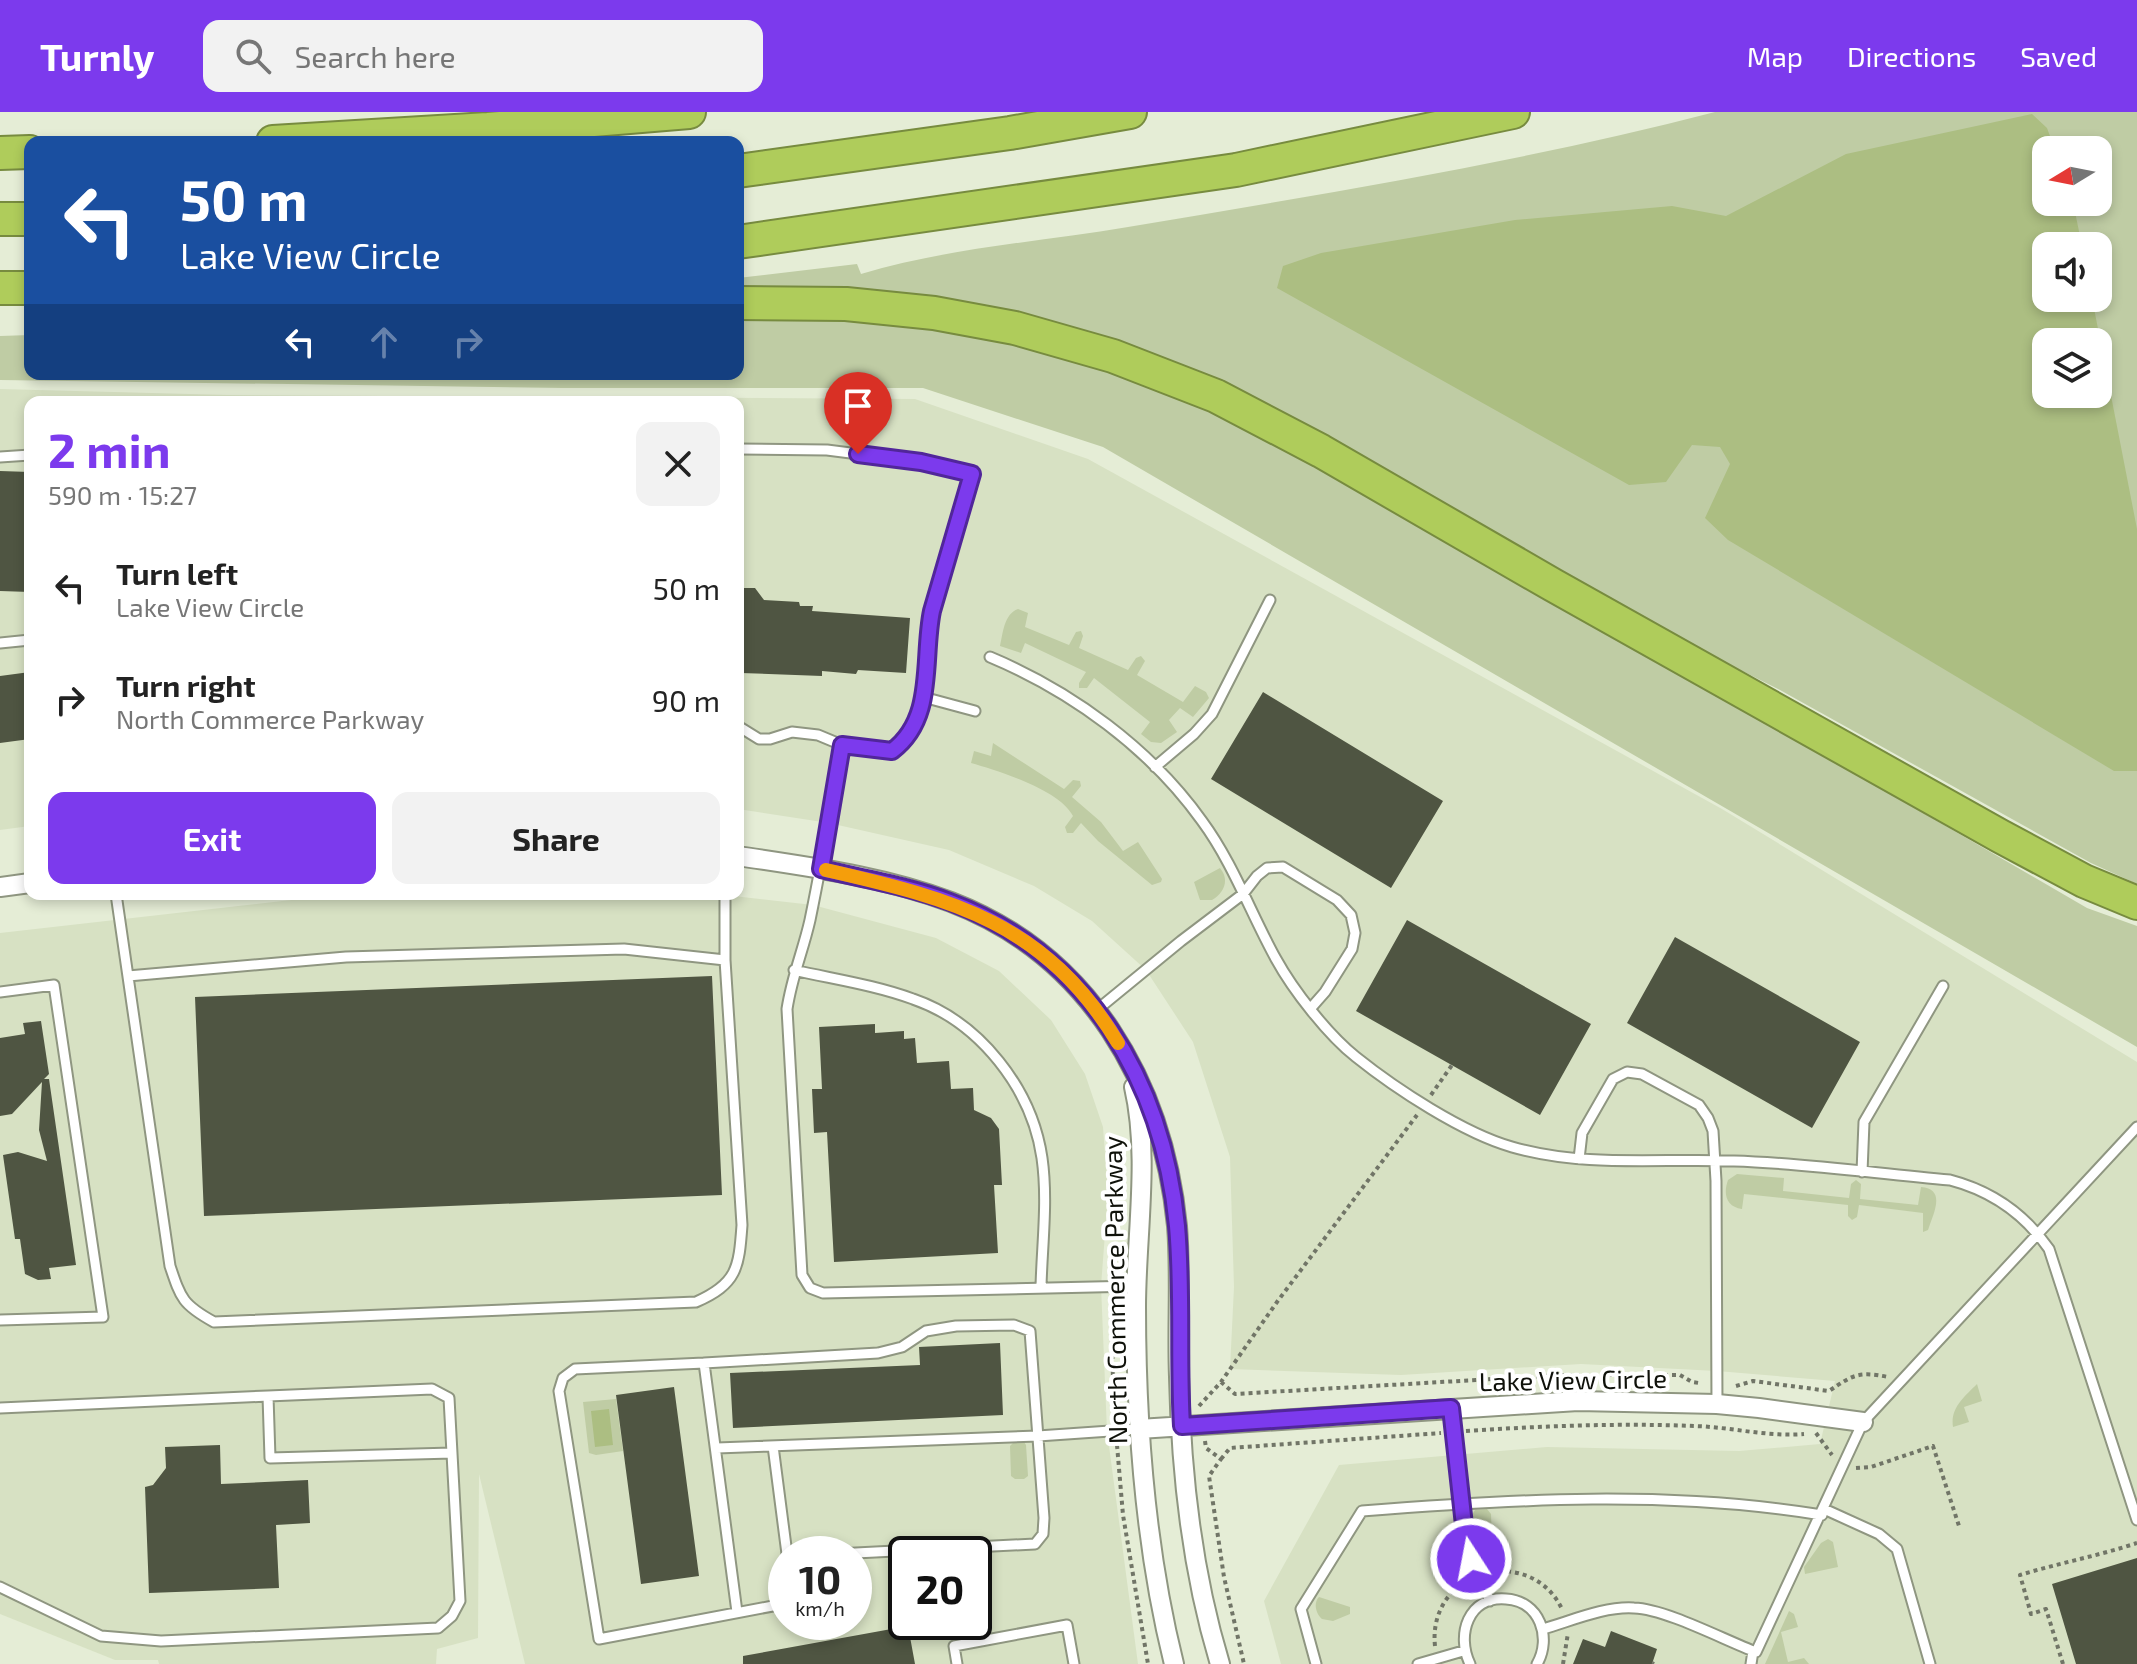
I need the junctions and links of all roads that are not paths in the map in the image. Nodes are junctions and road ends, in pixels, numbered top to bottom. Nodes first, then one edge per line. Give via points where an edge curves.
1 (689, 112) edge
2 (1130, 112) edge
3 (1513, 112) edge
4 (372, 136) edge
5 (24, 152) edge
6 (0, 153) edge
7 (744, 170) edge
8 (0, 219) edge
9 (24, 219) edge
10 (744, 241) edge
11 (0, 288) edge
12 (24, 288) edge
13 (744, 303) edge
14 (744, 449) edge
15 (24, 455) edge
16 (0, 457) edge
17 (1270, 600) dead end
18 (24, 641) edge
19 (0, 643) edge
20 (990, 657) dead end
21 (923, 697) junction
22 (975, 711) dead end
23 (744, 730) edge
24 (842, 745) junction
25 (1155, 767) junction
26 (744, 857) edge
27 (821, 869) junction
28 (24, 884) edge
29 (0, 887) edge
30 (1243, 894) junction
31 (117, 900) edge
32 (725, 900) edge
33 (2137, 903) edge
34 (725, 960) junction
35 (794, 970) junction
36 (128, 976) junction
37 (1943, 986) dead end
38 (0, 992) edge
39 (1098, 1009) junction
40 (1310, 1009) junction
41 (1126, 1057) junction
42 (2137, 1127) edge
43 (1579, 1159) junction
44 (1714, 1161) junction
45 (1862, 1172) junction
46 (2038, 1233) junction
47 (1137, 1286) junction
48 (1041, 1287) junction
49 (0, 1320) edge
50 (704, 1363) junction
51 (268, 1396) junction
52 (1717, 1404) junction
53 (0, 1408) edge
54 (1451, 1408) junction
55 (1863, 1422) junction
56 (1182, 1426) junction
57 (1139, 1429) junction
58 (1038, 1436) junction
59 (773, 1446) junction
60 (717, 1448) junction
61 (452, 1453) junction
62 (1462, 1504) junction
63 (1823, 1512) junction
64 (2137, 1520) edge
65 (785, 1536) edge
66 (872, 1552) edge
67 (0, 1587) edge
68 (1490, 1601) junction
69 (768, 1607) edge
70 (737, 1612) junction
71 (1543, 1629) junction
72 (1463, 1651) junction
73 (1753, 1651) junction
74 (957, 1664) edge
75 (1074, 1664) edge
76 (1174, 1664) edge
77 (1220, 1664) edge
78 (1316, 1664) edge
79 (1418, 1664) edge
80 (1470, 1664) edge
81 (1537, 1664) edge
82 (1751, 1664) edge
83 (1930, 1664) edge

1 - 4 highway
2 - 7 highway
3 - 10 highway via 1236,170
5 - 6 highway
8 - 9 highway
11 - 12 highway
13 - 33 highway via 846,304 1015,328 1113,356 1216,396 2000,836
14 - 21 lane via 827,450 972,474 932,611
15 - 16 lane
17 - 25 lane via 1212,714
18 - 19 lane
20 - 25 lane via 1029,673 1076,703
21 - 22 lane
21 - 24 lane via 917,722 892,751
23 - 24 lane via 759,739 792,732
24 - 27 lane
25 - 30 lane via 1202,820
26 - 27 street, North Commerce Parkway
27 - 35 lane
27 - 39 street, North Commerce Parkway via 912,889 992,921 1066,974
28 - 29 street
30 - 39 lane
30 - 40 lane via 1277,962
30 - 40 lane via 1267,868 1283,867 1337,900 1351,915 1352,949
31 - 36 lane
32 - 34 lane
34 - 36 lane via 624,949 346,957
34 - 36 lane via 742,1225 732,1279 717,1293 696,1302 214,1322 190,1309 170,1266
35 - 48 lane via 916,999 956,1022 1014,1080 1033,1119 1042,1158
35 - 48 lane via 787,1009 802,1275 810,1288 823,1293
37 - 45 lane via 1864,1122
38 - 49 lane via 54,985 103,1317
39 - 41 street, North Commerce Parkway
40 - 43 lane via 1354,1056 1478,1134 1511,1147
41 - 47 street, North Commerce Parkway via 1140,1148
41 - 56 street, North Commerce Parkway via 1147,1101 1171,1182 1179,1259
42 - 46 lane
43 - 44 lane
43 - 44 lane via 1582,1133 1613,1079 1627,1072 1642,1074 1699,1105 1713,1131
44 - 45 lane
44 - 52 lane
45 - 46 lane via 1977,1187
46 - 55 lane
46 - 64 lane via 2049,1249
47 - 48 lane
47 - 57 street, North Commerce Parkway
50 - 58 lane via 878,1353 902,1347 926,1331 1014,1325 1030,1331
50 - 60 lane
50 - 70 lane via 575,1369 563,1378 559,1391 599,1639
51 - 53 lane
51 - 61 lane via 432,1389 449,1398
51 - 61 lane via 270,1458
52 - 54 street, Lake View Circle via 1578,1401
52 - 55 street, Lake View Circle
54 - 56 street, Lake View Circle
54 - 62 lane
55 - 63 lane
56 - 57 street, Lake View Circle
56 - 77 street, North Commerce Parkway via 1190,1531
57 - 58 lane
57 - 76 street, North Commerce Parkway via 1155,1566
58 - 59 lane
58 - 66 lane via 1044,1518 1043,1534 1035,1544
59 - 60 lane
59 - 65 lane
60 - 70 lane
61 - 67 lane via 460,1601 438,1628 161,1641 101,1636
62 - 63 lane via 1603,1497
62 - 68 lane via 1471,1559
62 - 78 lane via 1362,1511 1301,1609
63 - 73 lane
63 - 83 lane via 1879,1534 1897,1549
68 - 71 lane via 1523,1603
68 - 72 lane via 1467,1620
69 - 70 lane
71 - 73 lane via 1632,1607
71 - 81 lane
72 - 79 lane
72 - 80 lane
73 - 82 lane
74 - 75 lane via 954,1646 1067,1625

